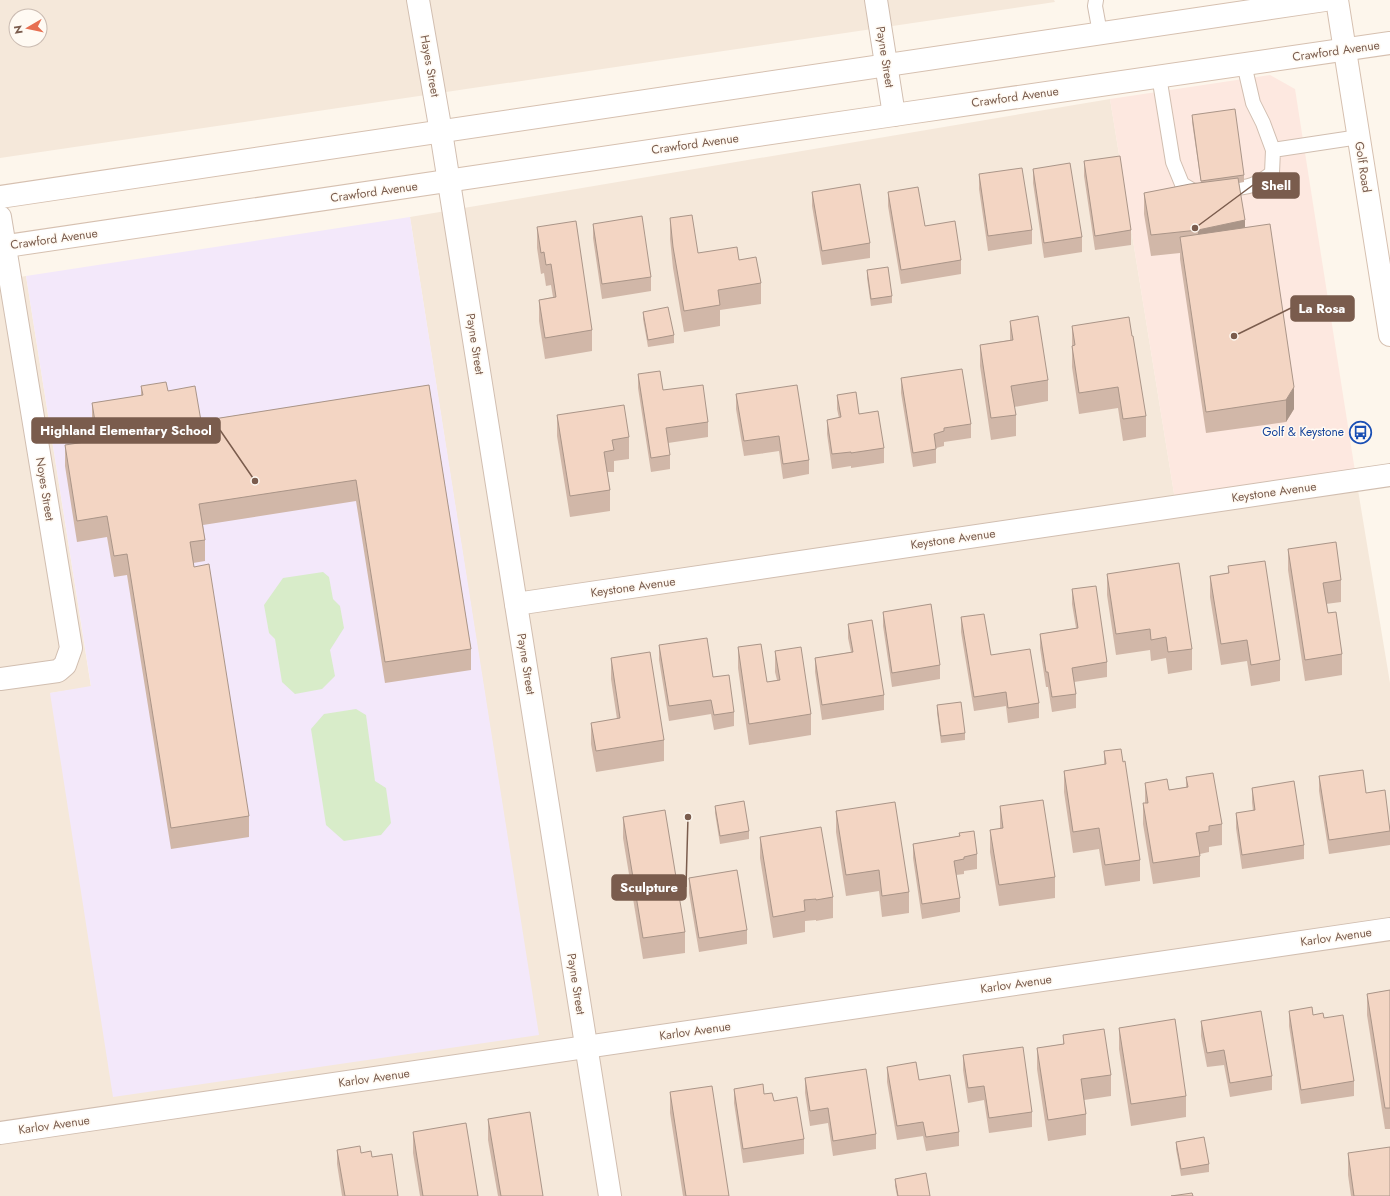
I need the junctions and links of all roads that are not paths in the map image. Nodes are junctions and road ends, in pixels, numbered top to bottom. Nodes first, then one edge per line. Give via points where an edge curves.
1 (418, 0) edge
2 (876, 0) edge
3 (1096, 0) edge
4 (1325, 0) edge
5 (1337, 0) edge
6 (1100, 33) junction
7 (1390, 43) edge
8 (1345, 49) junction
9 (1244, 64) junction
10 (886, 65) junction
11 (1159, 76) junction
12 (894, 115) junction
13 (442, 132) junction
14 (1359, 137) junction
15 (1273, 150) junction
16 (449, 181) junction
17 (0, 198) edge
18 (0, 217) edge
19 (2, 247) edge
20 (1390, 335) edge
21 (1390, 475) edge
22 (516, 604) junction
23 (0, 680) edge
24 (1390, 929) edge
25 (586, 1047) junction
26 (0, 1133) edge
27 (610, 1196) edge

1 - 13 street, Hayes Street
2 - 10 street, Payne Street
3 - 6 lane
4 - 6 street
5 - 8 street, Golf Road
6 - 10 street
7 - 8 street, Crawford Avenue
8 - 9 street, Crawford Avenue
8 - 14 street, Golf Road
9 - 11 street, Crawford Avenue
9 - 15 lane via 1253,103
10 - 12 street, Payne Street
10 - 13 street
11 - 12 street, Crawford Avenue
11 - 15 lane via 1173,162 1182,184 1200,192 1250,186 1261,182 1272,173
12 - 16 street, Crawford Avenue
13 - 16 street, Payne Street
13 - 17 street
14 - 15 lane
14 - 20 street, Golf Road
16 - 19 street, Crawford Avenue
16 - 22 street, Payne Street
18 - 19 street, Noyes Street
19 - 23 street, Noyes Street via 71,648 65,666 58,671
21 - 22 street, Keystone Avenue
22 - 25 street, Payne Street
24 - 25 street, Karlov Avenue
25 - 26 street, Karlov Avenue
25 - 27 street, Payne Street

